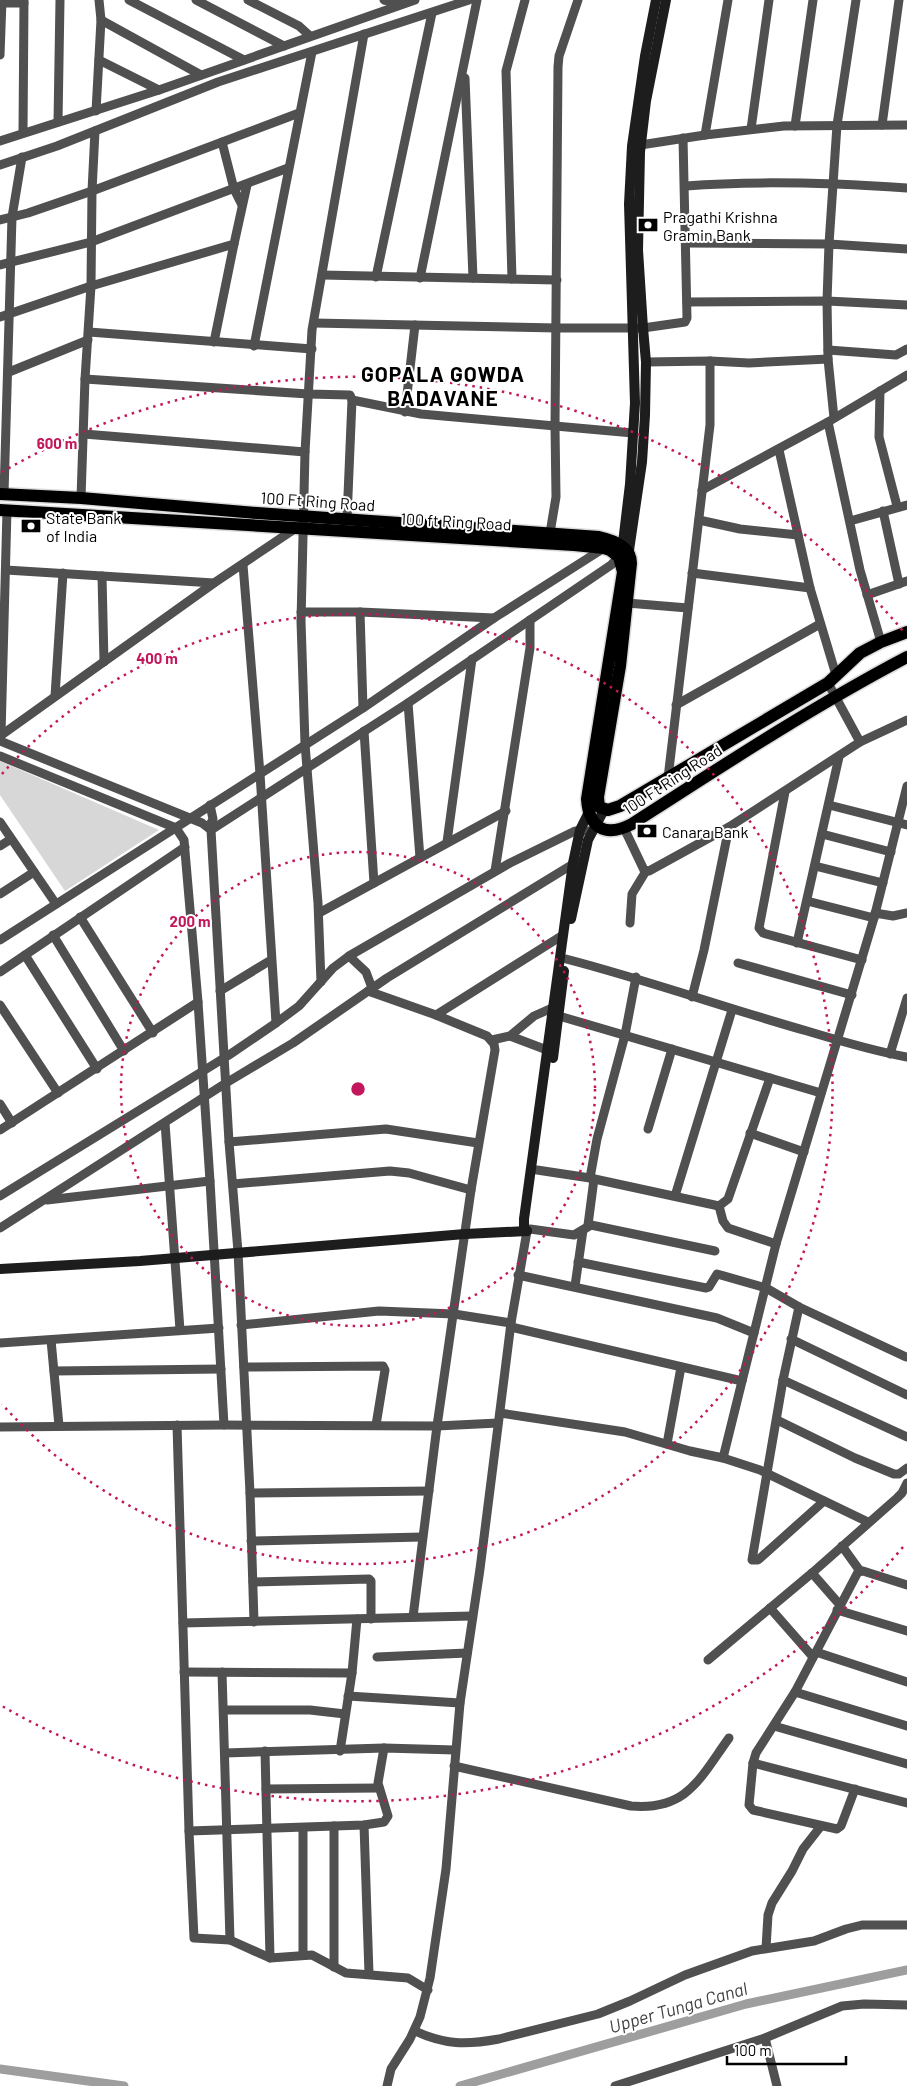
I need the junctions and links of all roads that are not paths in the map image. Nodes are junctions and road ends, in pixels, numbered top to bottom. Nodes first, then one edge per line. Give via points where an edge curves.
1 (60, 0) edge
2 (99, 0) edge
3 (129, 0) edge
4 (196, 0) edge
5 (248, 0) edge
6 (384, 0) edge
7 (415, 0) edge
8 (469, 0) edge
9 (476, 0) edge
10 (525, 0) edge
11 (578, 0) edge
12 (656, 0) edge
13 (666, 0) edge
14 (728, 0) edge
15 (769, 0) edge
16 (813, 0) edge
17 (856, 0) edge
18 (899, 0) edge
19 (10, 3) edge
20 (402, 4) junction
21 (432, 13) junction
22 (101, 20) junction
23 (364, 34) junction
24 (310, 36) junction
25 (284, 46) junction
26 (312, 52) junction
27 (0, 56) edge
28 (99, 60) junction
29 (244, 60) junction
30 (464, 64) junction
31 (201, 75) junction
32 (159, 90) junction
33 (96, 112) junction
34 (299, 113) junction
35 (58, 122) junction
36 (837, 125) junction
37 (882, 125) junction
38 (907, 125) edge
39 (795, 126) junction
40 (751, 129) junction
41 (95, 131) junction
42 (18, 135) junction
43 (705, 135) junction
44 (683, 138) junction
45 (1, 141) edge
46 (222, 142) junction
47 (636, 146) junction
48 (22, 157) junction
49 (1, 165) edge
50 (288, 168) junction
51 (246, 184) junction
52 (834, 184) junction
53 (686, 186) junction
54 (907, 188) edge
55 (234, 189) junction
56 (92, 191) junction
57 (242, 205) junction
58 (12, 217) junction
59 (0, 220) edge
60 (91, 242) junction
61 (686, 243) junction
62 (234, 244) junction
63 (829, 244) junction
64 (907, 249) edge
65 (11, 263) junction
66 (0, 265) edge
67 (322, 275) junction
68 (376, 277) junction
69 (420, 278) junction
70 (473, 278) junction
71 (512, 279) junction
72 (557, 280) junction
73 (92, 286) junction
74 (827, 301) junction
75 (687, 302) junction
76 (907, 305) edge
77 (10, 313) junction
78 (0, 317) edge
79 (314, 323) junction
80 (415, 325) junction
81 (557, 328) junction
82 (638, 328) junction
83 (89, 336) junction
84 (214, 342) junction
85 (254, 346) junction
86 (312, 349) junction
87 (907, 349) edge
88 (828, 354) junction
89 (710, 361) junction
90 (646, 362) junction
91 (9, 372) junction
92 (907, 375) edge
93 (85, 379) junction
94 (880, 391) junction
95 (308, 394) junction
96 (352, 400) junction
97 (405, 412) junction
98 (831, 420) junction
99 (554, 427) junction
100 (633, 433) junction
101 (84, 434) junction
102 (778, 450) junction
103 (305, 452) junction
104 (702, 490) junction
105 (2, 494) edge
106 (81, 498) junction
107 (907, 504) edge
108 (897, 506) junction
109 (4, 510) edge
110 (883, 511) junction
111 (347, 519) junction
112 (699, 520) junction
113 (850, 521) junction
114 (300, 524) junction
115 (550, 533) junction
116 (798, 535) junction
117 (618, 553) junction
118 (243, 565) junction
119 (6, 570) junction
120 (692, 573) junction
121 (63, 574) junction
122 (102, 576) junction
123 (192, 582) junction
124 (903, 582) edge
125 (214, 583) junction
126 (810, 588) junction
127 (201, 593) junction
128 (867, 594) junction
129 (627, 603) junction
130 (688, 608) junction
131 (301, 612) junction
132 (360, 612) junction
133 (494, 618) junction
134 (530, 620) junction
135 (820, 624) junction
136 (907, 632) edge
137 (881, 642) junction
138 (907, 658) edge
139 (472, 659) junction
140 (104, 662) junction
141 (832, 679) junction
142 (55, 696) junction
143 (836, 698) junction
144 (408, 703) junction
145 (676, 705) junction
146 (363, 708) junction
147 (907, 720) edge
148 (364, 731) junction
149 (0, 737) edge
150 (860, 742) junction
151 (305, 744) junction
152 (0, 756) edge
153 (839, 757) junction
154 (307, 767) junction
155 (260, 774) junction
156 (668, 778) junction
157 (907, 786) edge
158 (785, 792) junction
159 (598, 797) junction
160 (260, 798) junction
161 (210, 805) junction
162 (829, 805) junction
163 (604, 810) junction
164 (506, 811) junction
165 (587, 813) junction
166 (188, 818) junction
167 (0, 822) edge
168 (902, 823) edge
169 (730, 826) junction
170 (176, 828) junction
171 (210, 828) junction
172 (594, 828) junction
173 (624, 828) junction
174 (580, 830) junction
175 (822, 834) junction
176 (11, 839) junction
177 (447, 842) junction
178 (0, 846) edge
179 (185, 847) junction
180 (891, 852) junction
181 (420, 858) junction
182 (584, 858) junction
183 (573, 863) junction
184 (815, 866) junction
185 (496, 871) junction
186 (34, 872) junction
187 (646, 872) junction
188 (374, 883) junction
189 (883, 883) junction
190 (0, 894) edge
191 (807, 901) junction
192 (56, 904) junction
193 (319, 913) junction
194 (907, 913) edge
195 (875, 916) junction
196 (80, 917) junction
197 (630, 923) dead end
198 (53, 935) junction
199 (563, 935) junction
200 (0, 940) edge
201 (797, 943) junction
202 (25, 955) junction
203 (349, 956) junction
204 (566, 958) junction
205 (271, 960) junction
206 (862, 960) junction
207 (738, 963) dead end
208 (0, 972) edge
209 (636, 977) junction
210 (321, 982) junction
211 (370, 989) junction
212 (220, 991) junction
213 (852, 995) junction
214 (692, 997) junction
215 (907, 998) edge
216 (198, 1002) junction
217 (0, 1005) edge
218 (732, 1010) junction
219 (556, 1012) junction
220 (436, 1015) junction
221 (276, 1023) junction
222 (153, 1033) junction
223 (626, 1035) junction
224 (510, 1036) junction
225 (492, 1040) junction
226 (837, 1040) junction
227 (672, 1049) junction
228 (547, 1050) junction
229 (124, 1051) junction
230 (890, 1054) junction
231 (907, 1057) edge
232 (224, 1058) junction
233 (716, 1062) junction
234 (97, 1069) junction
235 (203, 1071) junction
236 (770, 1078) junction
237 (226, 1083) junction
238 (821, 1093) junction
239 (58, 1094) junction
240 (205, 1098) junction
241 (0, 1104) edge
242 (12, 1123) junction
243 (165, 1123) junction
244 (648, 1129) dead end
245 (0, 1130) edge
246 (750, 1133) junction
247 (229, 1142) junction
248 (478, 1143) junction
249 (804, 1152) junction
250 (538, 1170) junction
251 (592, 1179) junction
252 (210, 1182) junction
253 (233, 1184) junction
254 (170, 1187) junction
255 (471, 1190) junction
256 (0, 1196) edge
257 (675, 1196) junction
258 (45, 1201) junction
259 (720, 1206) junction
260 (0, 1228) edge
261 (586, 1228) junction
262 (528, 1230) junction
263 (465, 1234) junction
264 (776, 1244) junction
265 (715, 1251) dead end
266 (238, 1252) junction
267 (215, 1254) junction
268 (174, 1258) junction
269 (578, 1262) junction
270 (0, 1269) edge
271 (518, 1275) junction
272 (575, 1286) junction
273 (766, 1288) junction
274 (799, 1307) junction
275 (454, 1314) junction
276 (242, 1325) junction
277 (511, 1325) junction
278 (219, 1328) junction
279 (180, 1330) junction
280 (754, 1333) junction
281 (791, 1339) junction
282 (51, 1340) junction
283 (0, 1343) edge
284 (906, 1357) edge
285 (244, 1367) junction
286 (681, 1367) junction
287 (221, 1369) junction
288 (54, 1370) junction
289 (783, 1380) junction
290 (742, 1382) junction
291 (907, 1395) edge
292 (500, 1412) junction
293 (777, 1420) junction
294 (498, 1423) junction
295 (178, 1425) junction
296 (224, 1425) junction
297 (247, 1425) junction
298 (376, 1425) junction
299 (59, 1426) junction
300 (437, 1426) junction
301 (0, 1427) edge
302 (907, 1437) edge
303 (667, 1444) junction
304 (723, 1458) junction
305 (907, 1468) edge
306 (767, 1474) junction
307 (907, 1483) edge
308 (429, 1491) junction
309 (250, 1493) junction
310 (824, 1501) junction
311 (868, 1522) junction
312 (422, 1537) junction
313 (252, 1540) junction
314 (842, 1546) junction
315 (860, 1571) junction
316 (812, 1573) junction
317 (253, 1582) junction
318 (907, 1585) edge
319 (770, 1608) junction
320 (839, 1608) junction
321 (472, 1616) junction
322 (412, 1617) junction
323 (357, 1619) junction
324 (371, 1619) junction
325 (254, 1622) junction
326 (183, 1623) junction
327 (907, 1632) edge
328 (467, 1653) junction
329 (814, 1655) junction
330 (377, 1657) dead end
331 (708, 1660) dead end
332 (184, 1672) junction
333 (222, 1672) junction
334 (352, 1674) junction
335 (907, 1682) edge
336 (795, 1692) junction
337 (348, 1696) junction
338 (460, 1703) junction
339 (224, 1710) junction
340 (345, 1714) junction
341 (774, 1726) junction
342 (907, 1726) edge
343 (729, 1738) dead end
344 (384, 1748) junction
345 (455, 1750) junction
346 (265, 1751) junction
347 (340, 1751) junction
348 (225, 1753) junction
349 (753, 1763) junction
350 (907, 1764) edge
351 (454, 1766) junction
352 (379, 1788) junction
353 (856, 1789) junction
354 (266, 1790) junction
355 (907, 1803) edge
356 (364, 1825) junction
357 (334, 1826) junction
358 (821, 1826) junction
359 (303, 1828) junction
360 (267, 1829) junction
361 (228, 1830) junction
362 (189, 1831) junction
363 (907, 1925) edge
364 (230, 1940) junction
365 (766, 1948) junction
366 (303, 1954) junction
367 (270, 1958) junction
368 (334, 1967) junction
369 (369, 1974) junction
370 (428, 1990) junction
371 (907, 2005) edge
372 (415, 2031) junction
373 (765, 2038) junction
374 (387, 2083) edge
375 (615, 2086) edge
376 (777, 2086) edge

1 - 35 street
2 - 22 street
3 - 29 street
4 - 25 street
5 - 24 street via 299,26
6 - 20 street
7 - 20 street
8 - 21 street
9 - 30 street
10 - 71 street via 506,71
11 - 72 street via 558,67
12 - 47 main road via 645,56
13 - 47 main road
14 - 43 street
15 - 40 street
16 - 39 street
17 - 36 street
18 - 37 street
19 - 27 street
19 - 42 street
20 - 24 street
21 - 23 street
21 - 68 street
22 - 28 street
22 - 31 street
23 - 26 street
23 - 67 street
24 - 25 street
25 - 29 street
26 - 34 street
26 - 41 street via 218,82
28 - 32 street
28 - 33 street
29 - 31 street
30 - 69 street
30 - 70 street
31 - 32 street
32 - 33 street
33 - 35 street
34 - 46 street
34 - 50 street
35 - 42 street
36 - 37 street
36 - 39 street
36 - 52 street
37 - 38 street
39 - 40 street
40 - 43 street
41 - 48 street
41 - 56 street
42 - 45 street
43 - 44 street
44 - 47 street
44 - 53 street
46 - 55 street
46 - 56 street
47 - 82 main road
48 - 49 street
48 - 58 street
50 - 51 street
50 - 85 street
51 - 55 street
51 - 57 street
52 - 53 street via 719,183
52 - 54 street
52 - 63 street
53 - 61 street
55 - 57 street
55 - 60 street
56 - 58 street
56 - 60 street
57 - 62 street
58 - 59 street
58 - 65 street
60 - 65 street
60 - 73 street
61 - 63 street
61 - 75 street
62 - 73 street
62 - 84 street
63 - 64 street
63 - 74 street
65 - 66 street
65 - 77 street
67 - 68 street
67 - 79 street
68 - 69 street
69 - 70 street
70 - 71 street
71 - 72 street
72 - 81 street
73 - 77 street
73 - 83 street
74 - 75 street
74 - 76 street
74 - 88 street
75 - 82 street via 684,322
77 - 78 street
77 - 91 street
79 - 80 street
79 - 86 street
80 - 81 street
80 - 97 street
81 - 82 street
81 - 99 street
82 - 90 main road
82 - 100 main road
83 - 84 street
83 - 91 street
83 - 93 street
84 - 85 street
85 - 86 street
86 - 95 street
87 - 88 street via 896,355
88 - 89 street via 749,363
88 - 98 street
89 - 90 street
89 - 104 street via 710,425
90 - 117 main road via 642,462
91 - 105 street
92 - 94 street
93 - 95 street
93 - 101 street
94 - 98 street
94 - 108 street via 879,437
95 - 96 street via 347,394
95 - 103 street
96 - 97 street
96 - 111 street
97 - 99 street
98 - 102 street
98 - 113 street
99 - 100 street
99 - 115 street via 556,497
100 - 117 main road
101 - 103 street
101 - 106 street
102 - 104 street
102 - 116 street
103 - 114 street
104 - 112 street
105 - 106 main road, 100 Ft Ring Road
106 - 114 main road, 100 Ft Ring Road
107 - 108 street
108 - 110 street
109 - 114 main road, 100 ft Ring Road
109 - 119 street
110 - 113 street
110 - 124 street
111 - 114 main road, 100 Ft Ring Road
111 - 115 main road, 100 Ft Ring Road
112 - 116 street via 740,529
112 - 120 street
113 - 128 street
114 - 117 main road, 100 ft Ring Road
114 - 118 street
114 - 131 street
115 - 117 main road, 100 Ft Ring Road via 599,536 615,541
116 - 126 street
117 - 129 main road via 631,563
117 - 133 street
117 - 134 street via 611,565
117 - 165 main road via 609,663
118 - 125 street
118 - 155 street
119 - 121 street
119 - 149 street
120 - 126 street
120 - 130 street
121 - 122 street
121 - 142 street
122 - 123 street
122 - 140 street
123 - 125 street
123 - 127 street
124 - 128 street
125 - 127 street
126 - 135 street
127 - 140 street
128 - 137 street
129 - 130 street
129 - 159 main road
130 - 145 street
131 - 132 street
131 - 151 street
132 - 133 street
132 - 146 street
133 - 146 street
134 - 139 street
134 - 164 street via 530,648
135 - 141 street
135 - 145 street
136 - 137 main road, 100 Ft Ring Road
137 - 141 main road, 100 Ft Ring Road via 860,653
138 - 143 main road, 100 Ft Ring Road
139 - 144 street
139 - 177 street
140 - 142 street
141 - 143 street
141 - 156 main road, 100 Ft Ring Road
142 - 149 street
143 - 150 street
143 - 173 main road, 100 Ft Ring Road
144 - 148 street
144 - 181 street
145 - 156 street
146 - 151 street
147 - 150 street
148 - 154 street
148 - 188 street
149 - 166 street
150 - 153 street
151 - 154 street
151 - 155 street
152 - 170 street
153 - 158 street
153 - 162 street
154 - 160 street
154 - 193 street
155 - 160 street
155 - 161 street
156 - 163 main road, 100 Ft Ring Road via 620,806
157 - 168 street
158 - 169 street
158 - 201 street via 759,926 760,931
159 - 163 main road via 599,807
159 - 165 main road
160 - 171 street
160 - 205 street
161 - 166 street
161 - 171 street via 213,819
162 - 168 street
162 - 175 street
163 - 172 main road
164 - 177 street
164 - 185 street
165 - 172 main road
165 - 174 main road
166 - 170 street
166 - 171 street
167 - 176 street
168 - 180 street
169 - 187 street
169 - 214 street
170 - 179 street
170 - 192 street
171 - 212 street
172 - 173 main road, 100 Ft Ring Road via 609,832
172 - 174 street
172 - 182 main road
173 - 187 street
174 - 183 main road
174 - 185 street
175 - 180 street
175 - 184 street
176 - 178 street
176 - 186 street
177 - 181 street
179 - 196 street
179 - 216 street
180 - 189 street
181 - 188 street
182 - 183 street
182 - 204 main road
183 - 199 main road
183 - 211 street
184 - 189 street
184 - 191 street
185 - 203 street
186 - 190 street
186 - 192 street
187 - 197 street via 632,894
188 - 193 street
189 - 195 street
191 - 195 street
191 - 201 street
192 - 200 street
193 - 210 street
194 - 195 street
195 - 206 street
196 - 198 street
196 - 222 street
198 - 202 street
198 - 229 street
199 - 219 main road
199 - 220 street
201 - 206 street
202 - 208 street
202 - 234 street
203 - 210 street
203 - 211 street via 366,972
204 - 209 street
204 - 219 main road
205 - 212 street
205 - 221 street
206 - 213 street
207 - 213 street
209 - 214 street
209 - 223 street
210 - 221 street via 299,1006
211 - 220 street
211 - 237 street via 294,1043
212 - 232 street
213 - 226 street
214 - 218 street
215 - 230 street
216 - 222 street
216 - 235 street
217 - 239 street
218 - 226 street
218 - 233 street
219 - 223 street
219 - 224 street via 534,1016
219 - 228 main road
219 - 250 main road
220 - 225 street
221 - 232 street
222 - 229 street
223 - 227 street
223 - 251 street via 597,1139
224 - 225 street
224 - 228 street
225 - 248 street via 495,1050
226 - 230 street
226 - 238 street
227 - 233 street
227 - 244 street
228 - 262 main road via 524,1219 524,1229
229 - 234 street
230 - 231 street
232 - 235 street
232 - 237 street
233 - 236 street
233 - 257 street
234 - 239 street
235 - 240 street
235 - 256 street
236 - 238 street
236 - 246 street
237 - 240 street
237 - 247 street
238 - 249 street
239 - 242 street
240 - 243 street
240 - 252 street
241 - 242 street
242 - 245 street
243 - 254 street
243 - 258 street
246 - 249 street
246 - 259 street via 728,1199
247 - 248 street via 386,1129
247 - 253 street
248 - 255 street
249 - 264 street
250 - 251 street
250 - 262 main road
251 - 257 street
251 - 261 street
252 - 254 street
252 - 267 street
253 - 255 street via 390,1170
253 - 266 street
254 - 258 street
254 - 268 street
255 - 263 street
257 - 259 street
258 - 260 street
259 - 264 street via 728,1228
261 - 262 street via 574,1234
261 - 265 street
261 - 269 street
262 - 263 main road
262 - 271 street
263 - 266 main road
263 - 275 street
264 - 273 street
266 - 267 main road
266 - 276 street
267 - 268 main road
267 - 278 street
268 - 270 main road
268 - 279 street
269 - 272 street
269 - 273 street via 706,1288 718,1274
271 - 272 street
271 - 277 street
272 - 280 street via 717,1318
273 - 274 street
273 - 280 street
274 - 281 street
274 - 284 street
275 - 276 street via 361,1312
275 - 277 street
275 - 300 street
276 - 285 street
277 - 286 street
277 - 292 street
278 - 279 street
278 - 287 street
279 - 282 street
280 - 290 street
281 - 289 street
281 - 291 street
282 - 283 street
282 - 288 street
285 - 297 street
285 - 298 street via 383,1366
286 - 290 street
286 - 303 street
287 - 288 street
287 - 296 street
288 - 299 street
289 - 293 street
289 - 302 street
290 - 304 street
292 - 294 street
292 - 303 street via 626,1432
293 - 305 street via 894,1474
293 - 306 street
294 - 300 street
294 - 321 street
295 - 296 street
295 - 299 street
295 - 326 street
296 - 297 street
297 - 298 street
297 - 309 street
298 - 300 street
299 - 301 street
300 - 308 street
303 - 304 street
304 - 306 street
306 - 310 street
306 - 310 street via 751,1557 754,1561
307 - 311 street via 902,1493
308 - 309 street
308 - 312 street
309 - 313 street
310 - 311 street
311 - 314 street
312 - 313 street
312 - 322 street
313 - 317 street
314 - 315 street
314 - 316 street
315 - 318 street
315 - 320 street
316 - 319 street
316 - 320 street
317 - 324 street via 369,1579
317 - 325 street
319 - 329 street
319 - 331 street
320 - 327 street
320 - 329 street
321 - 322 street
321 - 328 street
322 - 324 street
323 - 324 street
323 - 325 street
323 - 334 street
325 - 326 street
326 - 332 street
328 - 330 street
328 - 338 street
329 - 335 street
329 - 336 street
332 - 333 street
332 - 362 street
333 - 334 street
333 - 339 street
334 - 337 street
336 - 341 street
336 - 342 street
337 - 338 street
337 - 340 street
338 - 345 street
339 - 340 street via 310,1710
339 - 348 street
340 - 347 street
341 - 349 street
341 - 350 street
343 - 351 street via 693,1787 675,1801 654,1807 631,1806
344 - 345 street
344 - 347 street
344 - 352 street
345 - 351 street
346 - 347 street
346 - 348 street
346 - 354 street
348 - 361 street
349 - 353 street
349 - 358 street via 750,1808
351 - 370 street via 446,1868
352 - 354 street
352 - 356 street via 387,1820 381,1824
353 - 355 street
353 - 358 street via 842,1826 834,1829
354 - 360 street
356 - 357 street
356 - 369 street
357 - 359 street
357 - 368 street
358 - 365 street via 803,1849 770,1909
359 - 360 street
359 - 366 street
360 - 361 street
360 - 367 street
361 - 362 street
361 - 364 street
362 - 364 street via 194,1938
363 - 365 street via 862,1925 814,1941
364 - 367 street
365 - 372 street via 685,1975 598,2014 499,2039 442,2042
366 - 367 street
366 - 368 street via 315,1956
368 - 369 street via 350,1974
369 - 370 street via 408,1978
370 - 372 street
371 - 373 street via 842,2006
372 - 374 street via 391,2069
373 - 375 street
373 - 376 street

